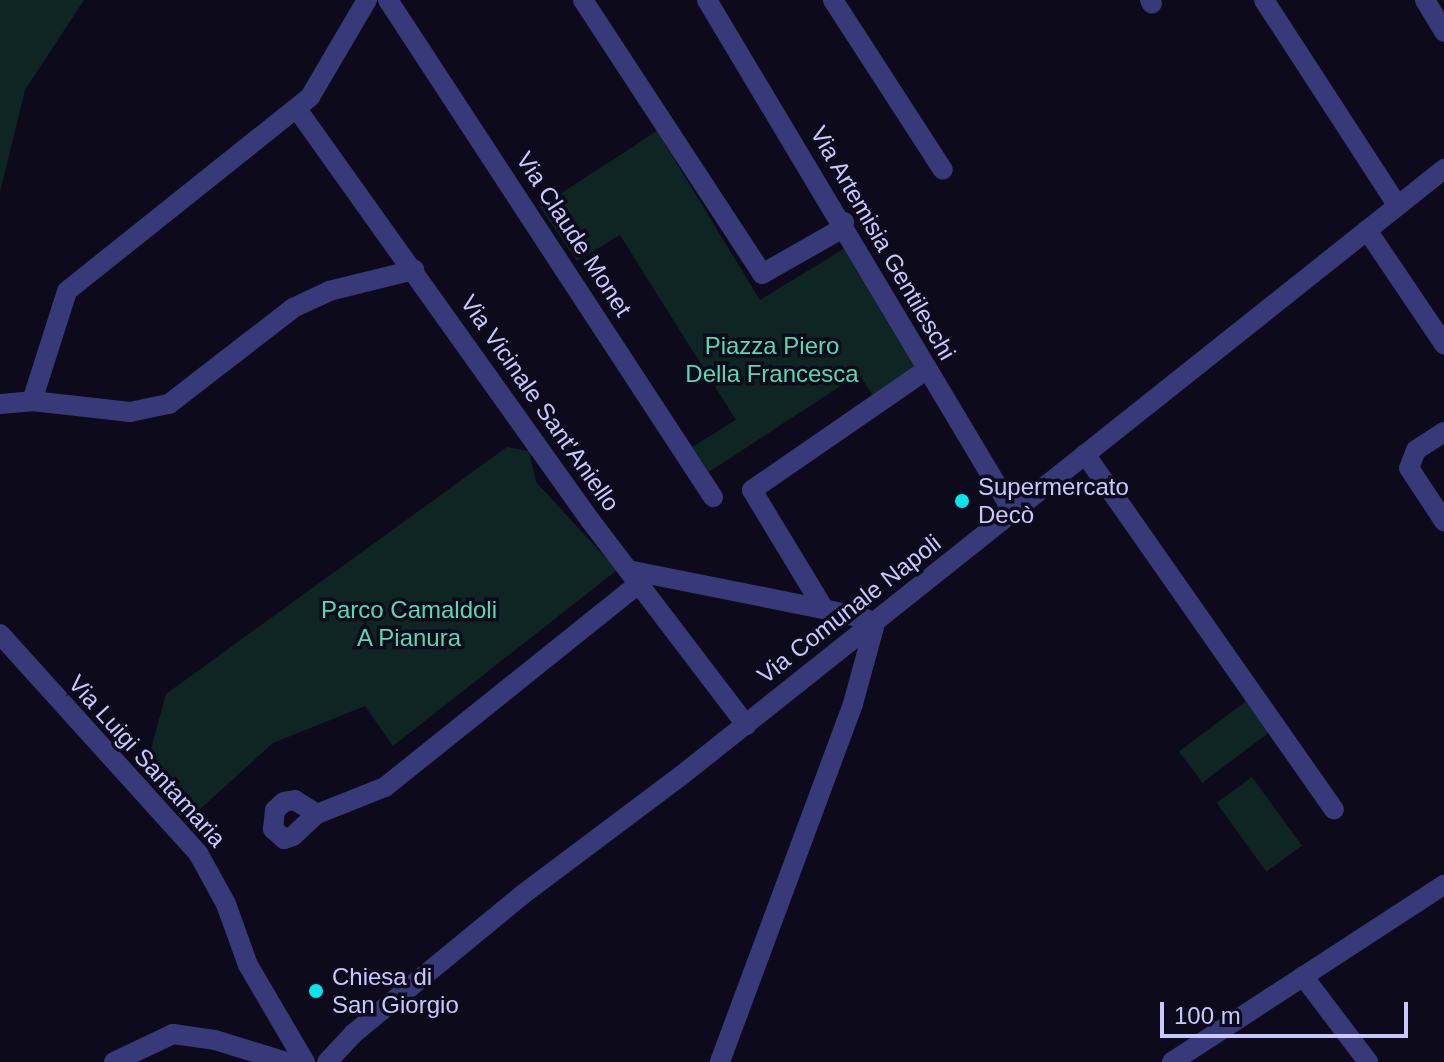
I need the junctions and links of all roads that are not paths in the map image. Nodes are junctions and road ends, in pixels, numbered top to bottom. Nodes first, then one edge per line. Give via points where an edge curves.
1 (367, 0) edge
2 (388, 0) edge
3 (583, 0) edge
4 (707, 0) edge
5 (833, 0) edge
6 (1264, 0) edge
7 (1425, 0) edge
8 (1444, 32) edge
9 (297, 109) junction
10 (1444, 169) edge
11 (943, 170) dead end
12 (1397, 205) junction
13 (844, 222) junction
14 (1367, 230) junction
15 (414, 270) junction
16 (1444, 344) edge
17 (926, 370) junction
18 (32, 401) junction
19 (0, 404) edge
20 (1444, 432) edge
21 (1085, 454) junction
22 (713, 497) dead end
23 (1013, 512) junction
24 (1444, 521) edge
25 (634, 576) junction
26 (824, 609) junction
27 (873, 622) junction
28 (0, 634) edge
29 (746, 725) junction
30 (1334, 810) dead end
31 (317, 814) dead end
32 (1444, 885) edge
33 (1303, 976) junction
34 (114, 1062) edge
35 (286, 1062) edge
36 (305, 1062) edge
37 (327, 1062) edge
38 (720, 1062) edge
39 (1172, 1062) edge
40 (1368, 1062) edge

1 - 9 street via 321,84
2 - 22 street, Via Claude Monet
3 - 13 street via 755,266
4 - 13 street, Via Artemisia Gentileschi
5 - 11 street
6 - 12 street
7 - 8 street
9 - 15 street, Via Vicinale Sant'Aniello
9 - 18 street via 67,291
10 - 12 street, Via Comunale Napoli
12 - 14 street, Via Comunale Napoli
13 - 17 street, Via Artemisia Gentileschi
14 - 16 street
14 - 21 street, Via Comunale Napoli
15 - 18 street via 329,291 293,308 169,404 130,412
15 - 25 street, Via Vicinale Sant'Aniello
17 - 23 street, Via Artemisia Gentileschi
17 - 26 street via 752,490
18 - 19 street
20 - 24 street via 1416,450 1409,468
21 - 23 street, Via Comunale Napoli
21 - 30 street
23 - 27 street, Via Comunale Napoli
25 - 26 street
25 - 29 street, Via Vicinale Sant'Aniello
25 - 31 street via 385,787
26 - 27 street
27 - 29 street, Via Comunale Napoli
27 - 38 street via 853,704
28 - 36 street, Via Luigi Santamaria via 198,853 285,1034
29 - 37 street, Via Comunale Napoli via 522,895 353,1034
32 - 33 street
33 - 39 street
33 - 40 street
34 - 35 street via 161,1036 180,1035

